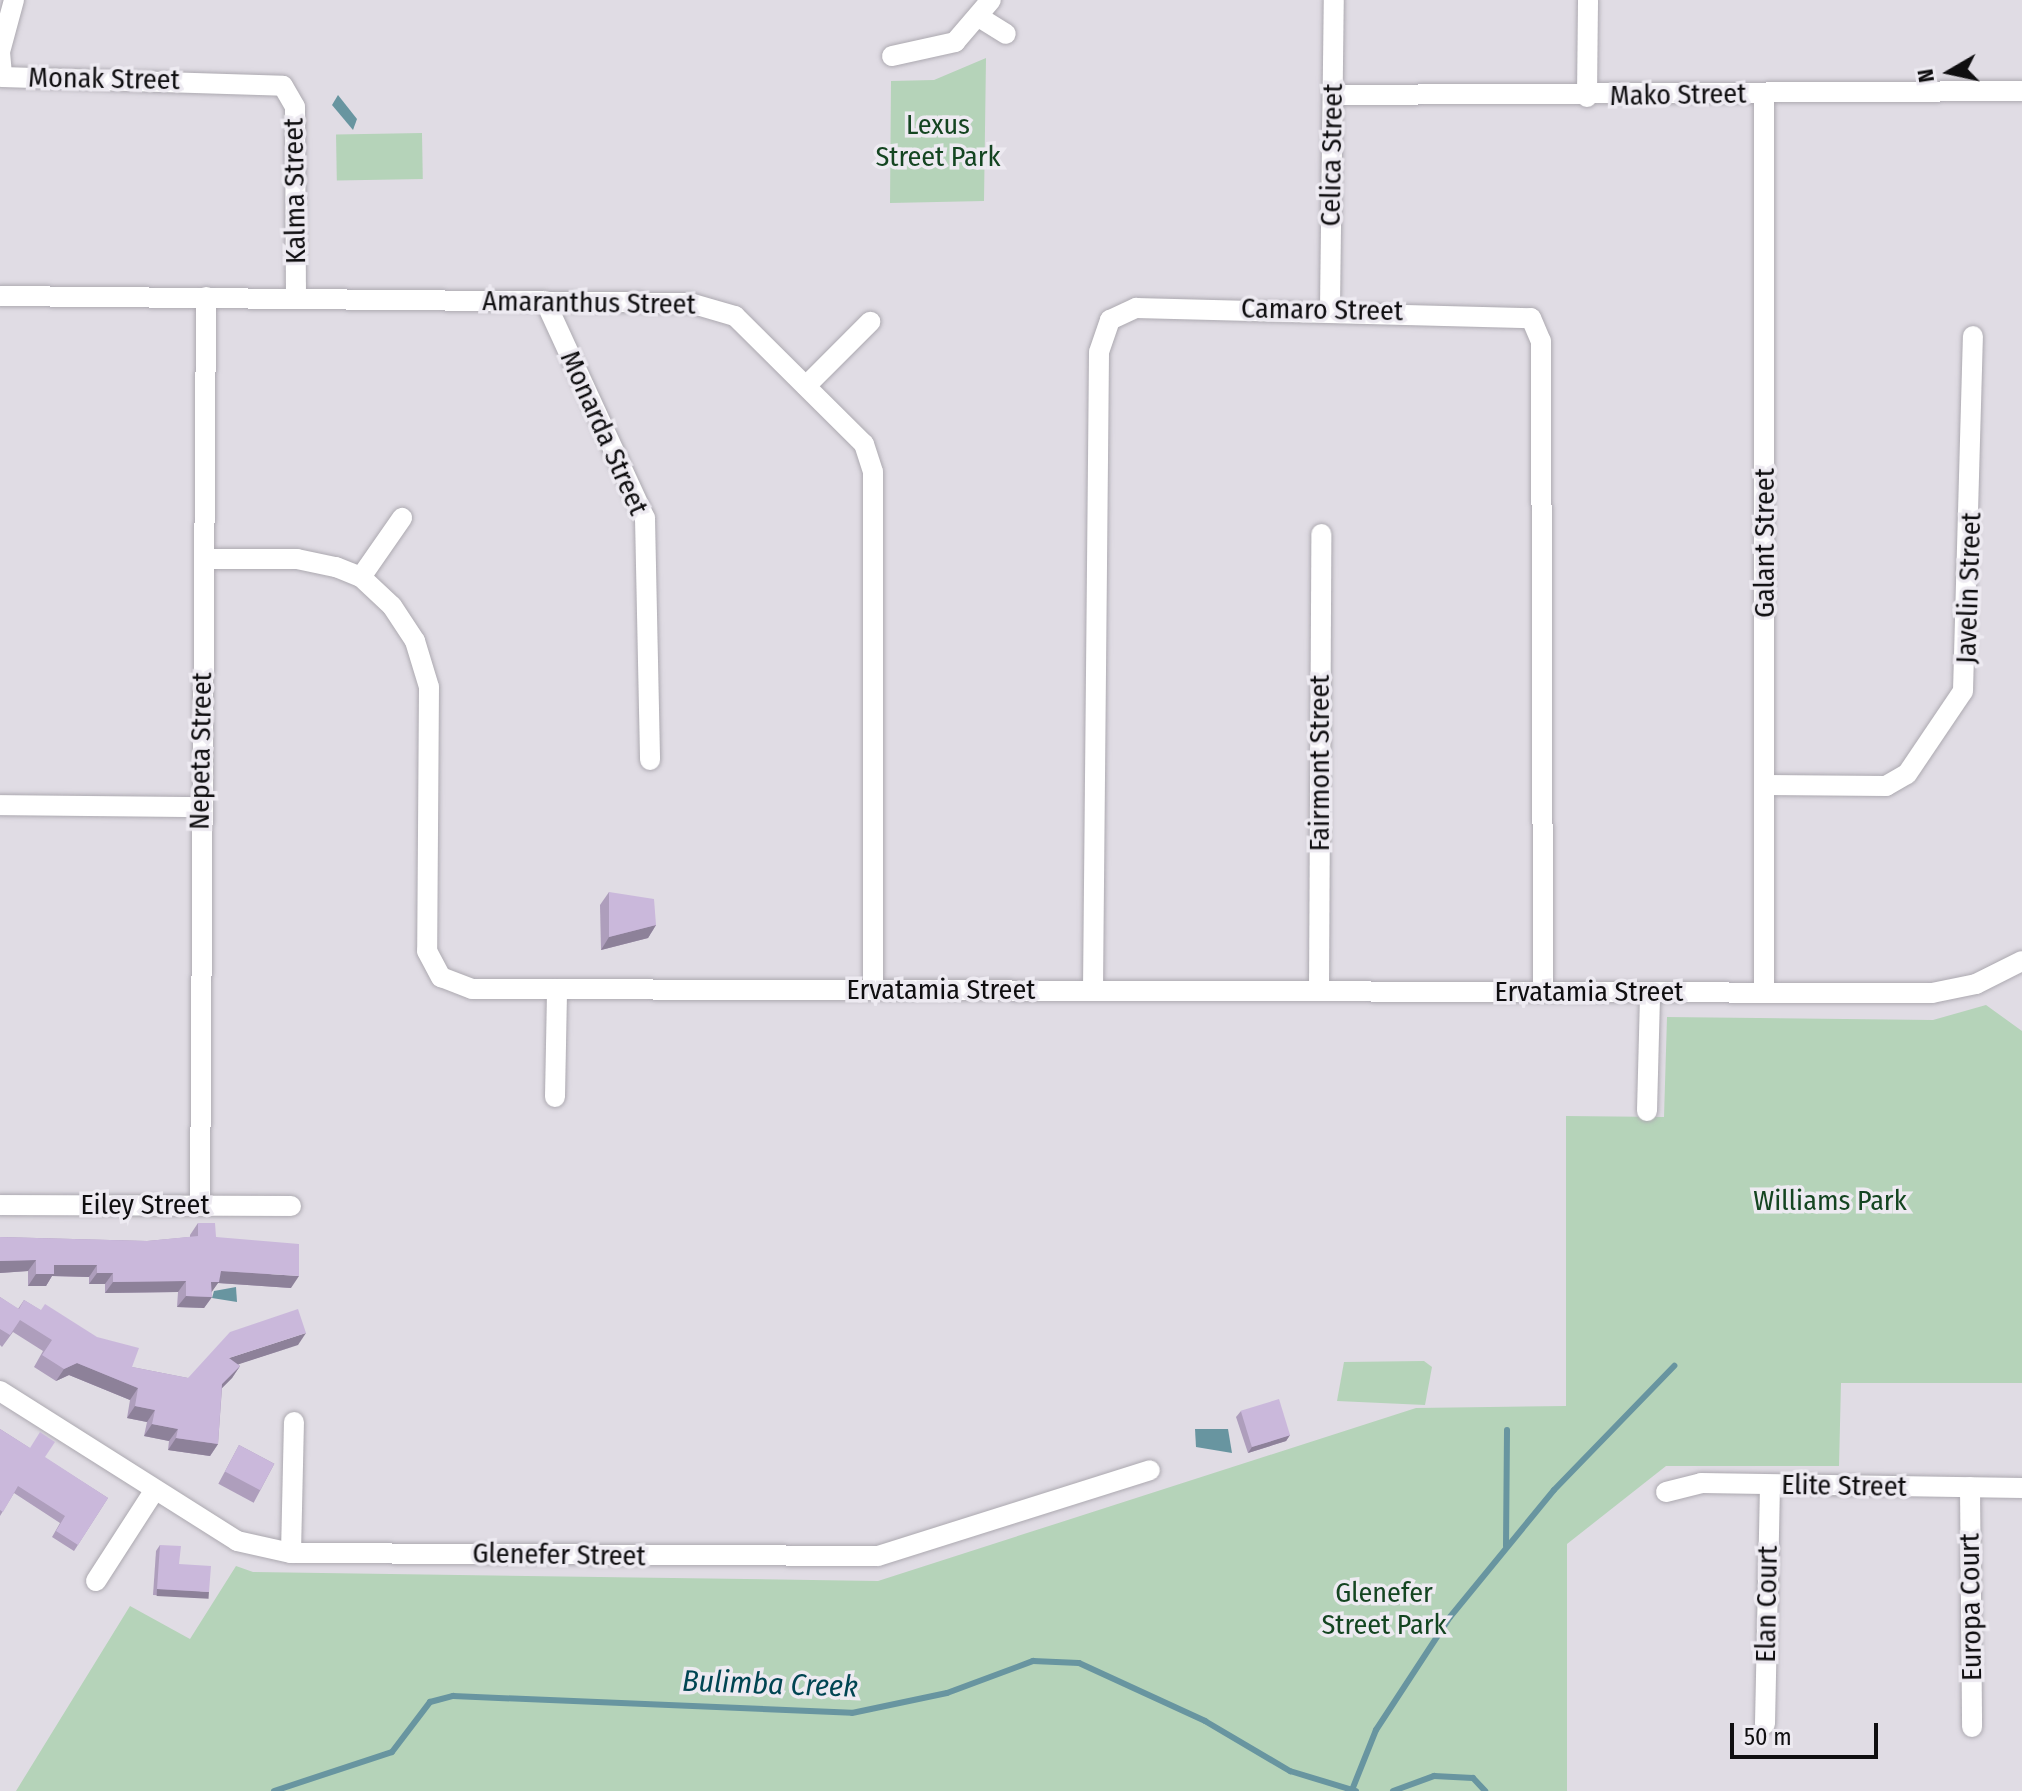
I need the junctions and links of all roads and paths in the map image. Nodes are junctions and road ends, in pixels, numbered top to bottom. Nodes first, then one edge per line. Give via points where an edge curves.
1 (14, 0) edge
2 (1334, 0) edge
3 (1588, 0) edge
4 (987, 10) edge
5 (1006, 34) dead end
6 (892, 56) dead end
7 (283, 86) joint
8 (2022, 91) edge
9 (1764, 93) junction
10 (1333, 95) junction
11 (1587, 97) junction
12 (0, 296) edge
13 (206, 297) junction
14 (296, 298) junction
15 (545, 301) junction
16 (1330, 309) junction
17 (870, 322) dead end
18 (1973, 336) dead end
19 (806, 386) junction
20 (402, 518) dead end
21 (1321, 534) dead end
22 (205, 559) junction
23 (361, 577) junction
24 (650, 760) dead end
25 (1766, 785) junction
26 (0, 805) edge
27 (200, 807) junction
28 (2022, 961) edge
29 (557, 989) junction
30 (873, 990) junction
31 (1093, 990) junction
32 (1319, 991) junction
33 (1543, 992) junction
34 (1650, 993) junction
35 (1764, 993) junction
36 (555, 1097) dead end
37 (1647, 1111) dead end
38 (0, 1205) edge
39 (200, 1205) junction
40 (291, 1206) dead end
41 (0, 1391) edge
42 (294, 1422) dead end
43 (1150, 1470) dead end
44 (1770, 1485) junction
45 (1970, 1487) junction
46 (2022, 1488) edge
47 (154, 1491) junction
48 (1666, 1492) dead end
49 (291, 1553) junction
50 (96, 1581) dead end
51 (1765, 1724) dead end
52 (1972, 1727) dead end

1 - 7 street, Monak Street via 0,52 2,77
2 - 10 street, Celica Street
3 - 11 street
4 - 5 street
4 - 6 street via 955,42
7 - 14 street, Kalma Street via 295,107
8 - 9 street, Mako Street
9 - 11 street, Mako Street
9 - 25 street, Galant Street
10 - 11 street, Mako Street
10 - 16 street, Celica Street
12 - 13 street, Amaranthus Street
13 - 14 street, Amaranthus Street
13 - 22 street, Nepeta Street
14 - 15 street, Amaranthus Street
15 - 19 street, Amaranthus Street via 717,306
15 - 24 street, Monarda Street via 645,518
16 - 31 street, Camaro Street via 1136,308 1110,320 1099,352
16 - 33 street, Camaro Street via 1511,312 1531,318 1541,341
17 - 19 street
18 - 25 street, Javelin Street via 1963,691 1907,774 1886,786
19 - 30 street, Amaranthus Street via 864,444 873,472
20 - 23 street
21 - 32 street, Fairmont Street
22 - 23 street via 297,559
22 - 27 street, Nepeta Street
23 - 29 street, Ervatamia Street via 415,641 429,687 427,951 441,977 472,989
25 - 35 street, Galant Street
26 - 27 street
27 - 39 street, Nepeta Street
28 - 35 street, Ervatamia Street via 1976,984 1932,993
29 - 30 street, Ervatamia Street
29 - 36 street
30 - 31 street, Ervatamia Street
31 - 32 street, Ervatamia Street
32 - 33 street, Ervatamia Street
33 - 34 street, Ervatamia Street
34 - 35 street, Ervatamia Street
34 - 37 street
38 - 39 street, Eiley Street
39 - 40 street, Eiley Street
41 - 47 street, Glenefer Street
42 - 49 street
43 - 49 street, Glenefer Street via 878,1556
44 - 45 street, Elite Street
44 - 48 street, Elite Street via 1701,1483
44 - 51 street, Elan Court
45 - 46 street, Elite Street
45 - 52 street, Europa Court
47 - 49 street, Glenefer Street via 237,1541
47 - 50 street

